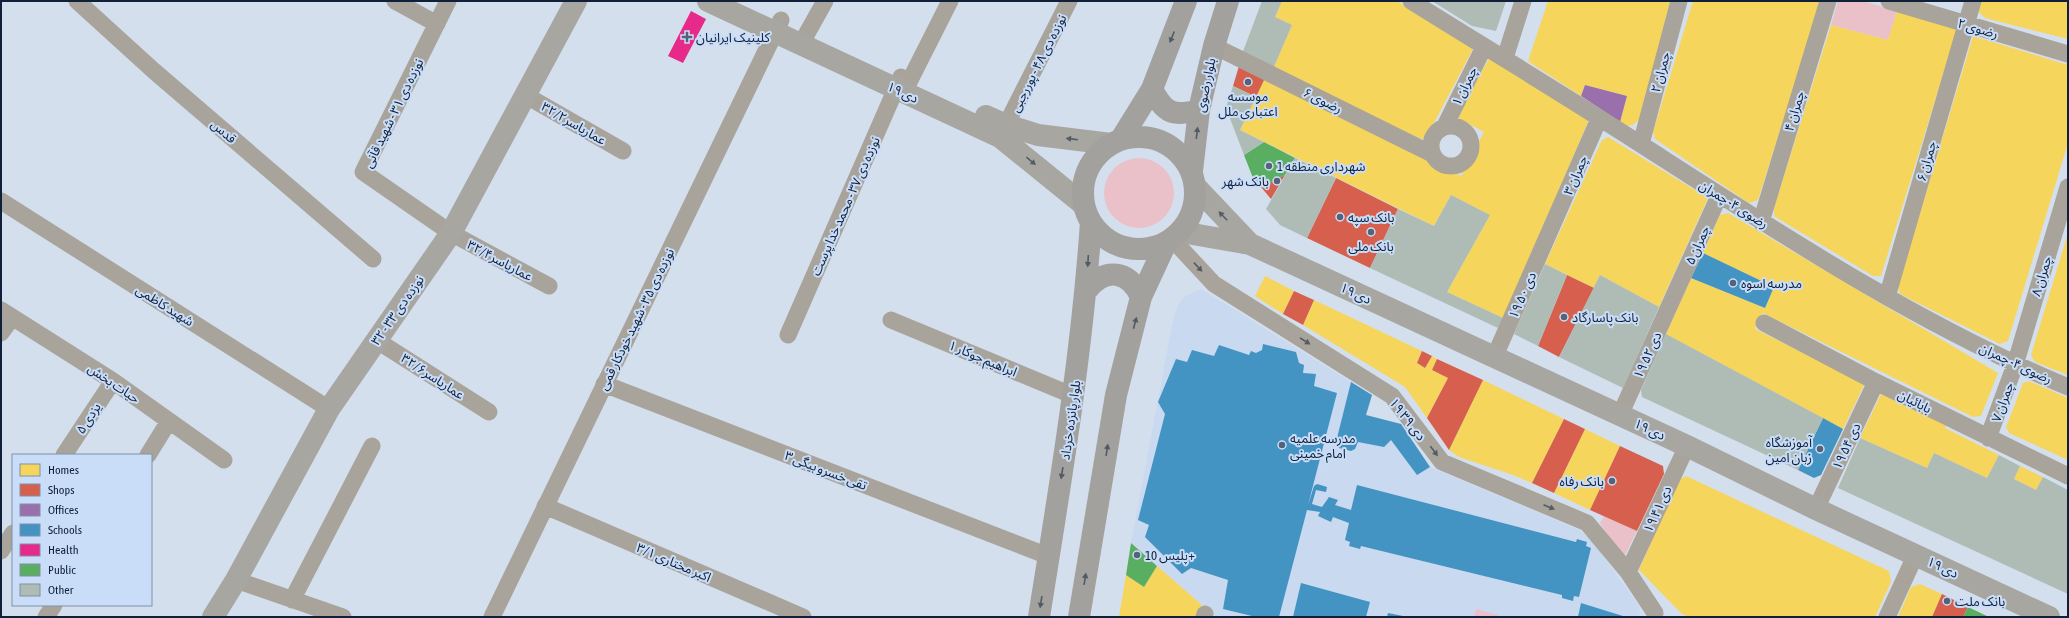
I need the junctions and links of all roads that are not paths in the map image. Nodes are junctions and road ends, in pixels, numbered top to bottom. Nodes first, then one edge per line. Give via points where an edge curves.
1 (77, 1) edge
2 (395, 1) edge
3 (448, 1) edge
4 (576, 1) edge
5 (708, 1) edge
6 (739, 1) edge
7 (825, 1) edge
8 (950, 1) edge
9 (1070, 1) edge
10 (1186, 1) edge
11 (1228, 1) edge
12 (1411, 1) edge
13 (1523, 1) edge
14 (1679, 1) edge
15 (1828, 1) edge
16 (1889, 1) edge
17 (1973, 1) edge
18 (437, 24) junction
19 (1966, 25) junction
20 (778, 26) junction
21 (805, 39) junction
22 (1214, 46) junction
23 (1484, 47) junction
24 (2068, 54) edge
25 (1505, 58) junction
26 (902, 84) junction
27 (1152, 89) junction
28 (525, 95) junction
29 (1199, 110) junction
30 (1599, 119) junction
31 (1006, 125) junction
32 (1445, 126) junction
33 (1116, 141) junction
34 (1641, 144) junction
35 (623, 151) dead end
36 (1432, 154) junction
37 (1194, 179) junction
38 (2068, 187) edge
39 (1719, 196) junction
40 (1, 201) edge
41 (1087, 214) junction
42 (1761, 222) junction
43 (1550, 232) joint
44 (451, 233) junction
45 (1173, 238) junction
46 (1250, 244) junction
47 (373, 259) dead end
48 (549, 286) dead end
49 (1087, 290) junction
50 (1675, 294) joint
51 (1142, 297) junction
52 (1887, 297) junction
53 (6, 314) edge
54 (892, 320) dead end
55 (1764, 323) dead end
56 (1, 333) edge
57 (788, 335) dead end
58 (376, 340) junction
59 (1494, 358) junction
60 (2015, 365) junction
61 (113, 381) junction
62 (1876, 382) junction
63 (604, 384) junction
64 (2068, 387) edge
65 (1074, 396) junction
66 (329, 409) junction
67 (489, 412) dead end
68 (1620, 415) junction
69 (169, 421) junction
70 (1988, 438) junction
71 (372, 446) dead end
72 (1687, 446) junction
73 (65, 454) edge
74 (149, 454) edge
75 (224, 460) dead end
76 (2068, 476) edge
77 (545, 506) junction
78 (1816, 509) junction
79 (12, 534) edge
80 (1, 551) edge
81 (1916, 554) junction
82 (1048, 556) junction
83 (1628, 572) junction
84 (236, 580) junction
85 (292, 600) junction
86 (53, 606) edge
87 (1659, 616) edge
88 (46, 617) edge
89 (213, 617) edge
90 (343, 617) edge
91 (492, 617) edge
92 (803, 617) edge
93 (1039, 617) edge
94 (1079, 617) edge
95 (1887, 617) edge
96 (2049, 617) edge

1 - 47 street, قدس via 154,71
2 - 18 street
3 - 18 street, نوزده دی ۳۱ - شهید قآنی
4 - 28 main road, ۳۲ - نوزده دی ۳۳
5 - 20 main road, ۱۹ دی
6 - 20 main road, ۱۹ دی
7 - 21 street
8 - 26 street, نوزده دی ۳۷ - محمد خدا پرست
9 - 31 street, نوزده دی ۴۸ - پوررجبی
10 -> 27 main road
11 - 22 main road, بلوار رضوی
12 - 23 street, رضوی ۴- چمران
13 - 25 street
14 - 34 street, چمران ۲
15 - 42 street, چمران ۴
16 - 19 street, رضوی ۲
17 - 19 street, چمران ۶
18 - 44 street, نوزده دی ۳۱ - شهید قآنی via 363,172
19 - 24 street, رضوی ۲
19 - 52 street, چمران ۶
20 - 21 main road, ۱۹ دی
20 - 63 street, نوزده دی ۳۵ - شهید خودکار قمی
21 - 26 main road, ۱۹ دی
22 - 29 main road, بلوار رضوی
22 - 36 street, رضوی ۶
23 - 25 street, رضوی ۴- چمران
23 - 32 street, چمران ۱
25 - 30 street, رضوی ۴- چمران
26 - 31 main road, ۱۹ دی
26 -> 41 main road, ۱۹ دی via 1000,137
26 - 57 street, نوزده دی ۳۷ - محمد خدا پرست
27 - 29 main road via 1162,106 1169,112 1179,114
27 - 33 main road
28 - 35 street, عماریاسر۳۲/۲
28 - 44 main road, ۳۲ - نوزده دی ۳۳
37 -> 29 main road, بلوار رضوی
30 - 34 street, رضوی ۴- چمران
30 - 43 street, چمران ۳
33 -> 31 main road, ۱۹ دی via 1038,135
32 - 36 street via 1435,132 1430,143
32 - 36 street via 1456,126 1466,132 1471,143 1469,154 1462,163 1451,166 1440,163
33 - 37 main road via 1142,136 1163,141 1180,154
33 - 41 main road via 1093,160 1084,181
34 - 39 street, رضوی ۴- چمران
37 - 45 main road via 1195,203 1190,219
46 -> 37 main road
38 - 60 street, چمران ۸
39 - 42 street, رضوی ۴- چمران
39 - 50 street, چمران ۵
40 - 66 street, شهید کاظمی
41 - 45 main road via 1102,235 1116,245 1132,249 1150,249
41 -> 49 main road, بلوار پانزده خرداد
42 - 52 street, رضوی ۴- چمران
43 - 59 street, ۱۹ دی ۵۰
44 - 48 street, عماریاسر۳۲/۴
44 - 58 main road, ۳۲ - نوزده دی ۳۳
45 - 46 main road
45 - 51 main road
45 -> 83 street, ۱۹ دی ۳۹ via 1214,284 1392,396 1442,462 1586,523
46 - 59 main road, ۱۹ دی
49 - 51 main road via 1094,281 1116,274 1128,278
49 - 65 main road, بلوار پانزده خرداد
50 - 68 street, ۱۹ دی ۵۲
94 -> 51 main road via 1116,396
52 - 60 street, رضوی ۴- چمران
53 - 56 street
53 - 61 street, حیات بخش
54 - 65 street, ۱ ابراهیم جوکار
55 - 62 street, بابائیان
58 - 66 main road, ۳۲ - نوزده دی ۳۳
58 - 67 street, عماریاسر۳۲/۶
59 - 68 main road, ۱۹ دی
60 - 64 street, رضوی ۴- چمران
60 - 70 street, چمران ۷
61 - 69 street, حیات بخش
61 - 73 street, یزدی ۵
62 - 70 street, بابائیان
62 - 78 street, ۱۹ دی ۵۴
63 - 77 street, نوزده دی ۳۵ - شهید خودکار قمی
63 - 82 street, ۳ تقی خسرو بیگی
65 -> 82 main road, بلوار پانزده خرداد
66 - 84 main road, ۳۲ - نوزده دی ۳۳
68 - 72 main road, ۱۹ دی
69 - 74 street
69 - 75 street, حیات بخش
70 - 76 street, بابائیان
71 - 85 street
72 - 78 main road, ۱۹ دی
72 - 83 street, ۱۹ دی ۴۱
77 - 91 street, نوزده دی ۳۵ - شهید خودکار قمی
77 - 92 street, ۳/۱ اکبر مختاری
78 - 81 main road, ۱۹ دی
79 - 80 street
81 - 95 street
81 - 96 main road, ۱۹ دی
82 -> 93 main road, بلوار پانزده خرداد
83 - 87 street, ۱۹ دی ۳۹
84 - 85 street
84 - 89 main road, ۳۲ - نوزده دی ۳۳
85 - 90 street
86 - 88 street

